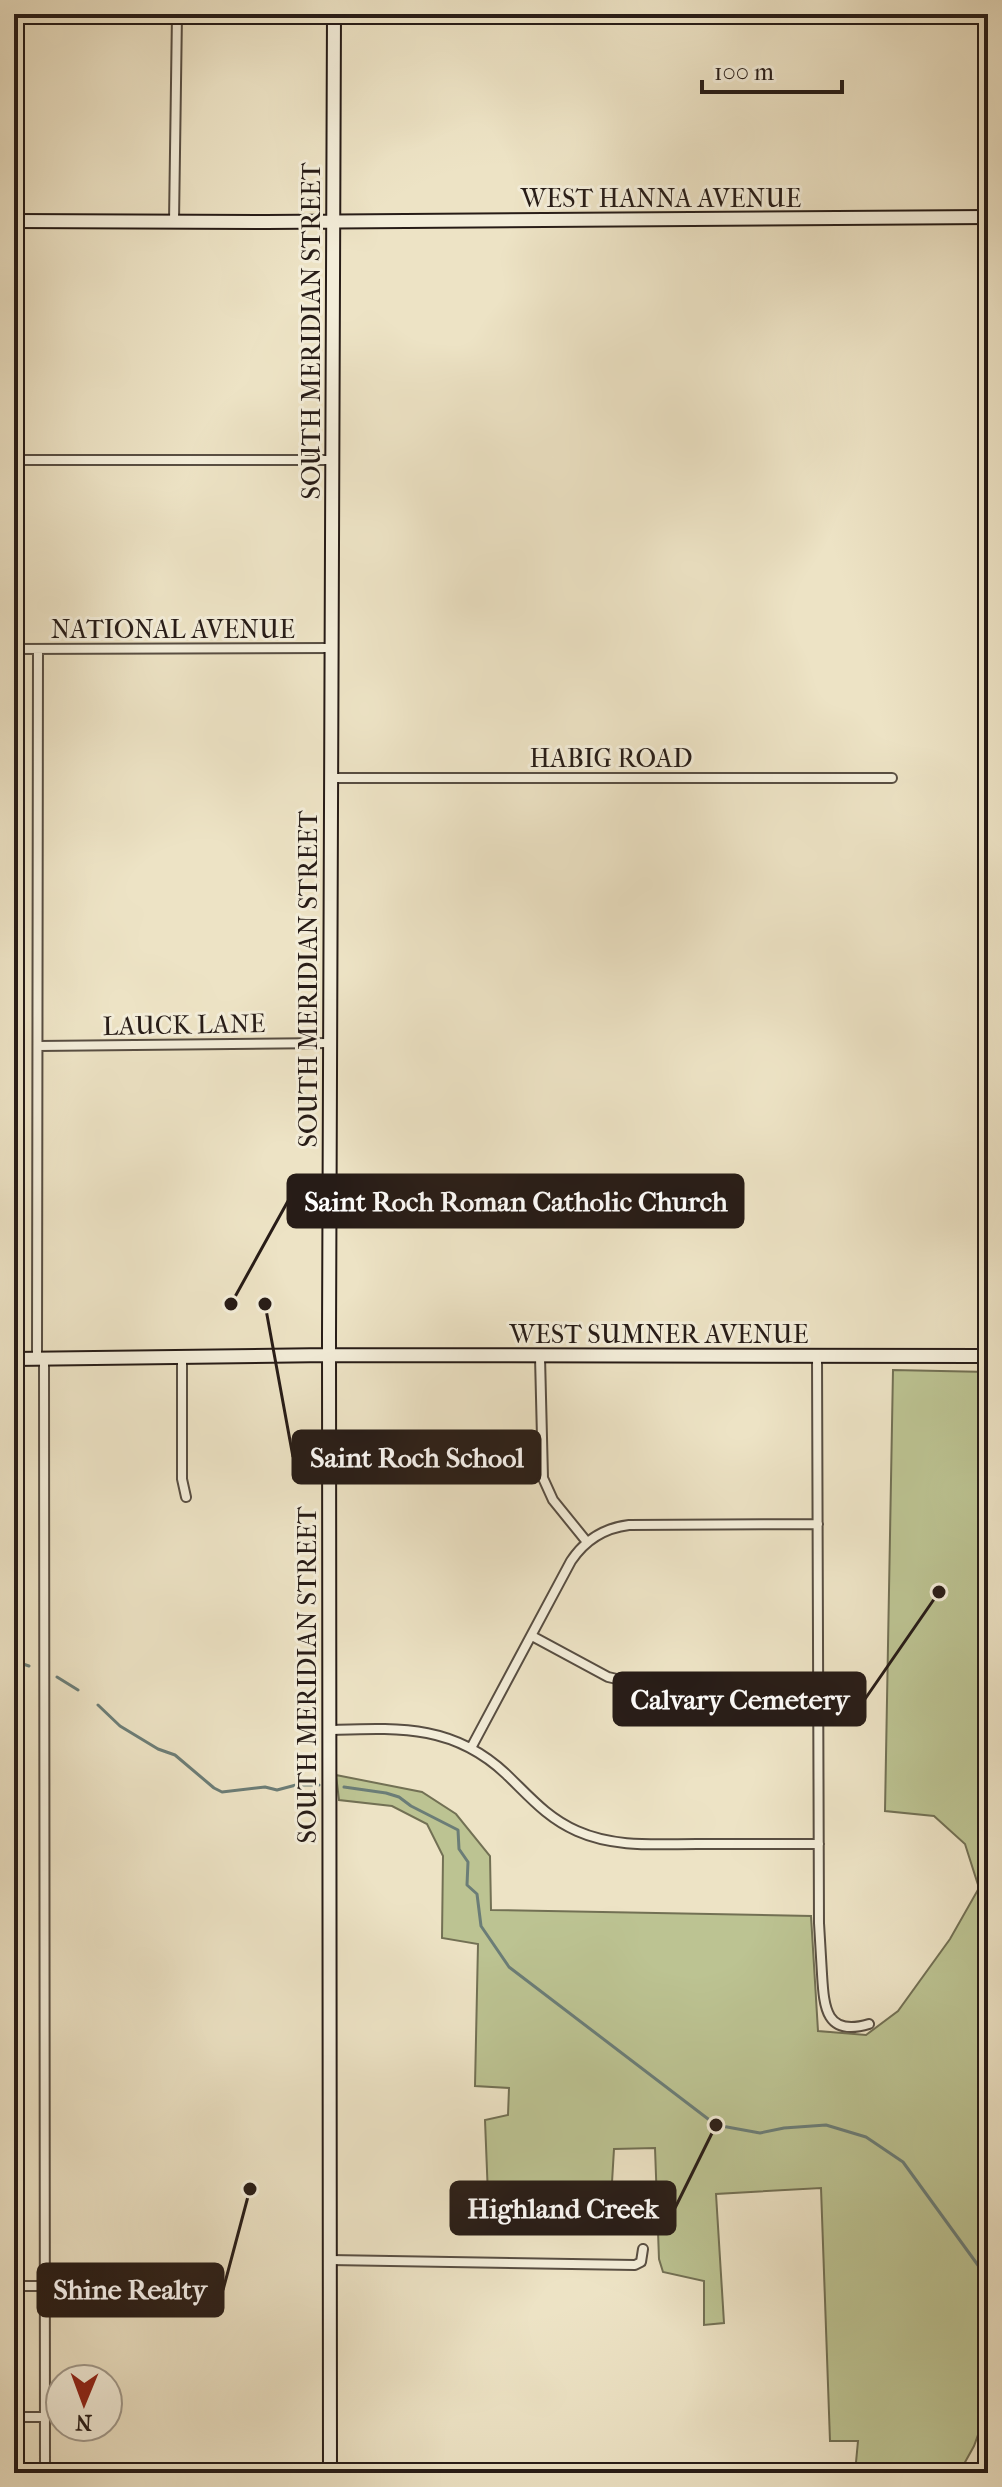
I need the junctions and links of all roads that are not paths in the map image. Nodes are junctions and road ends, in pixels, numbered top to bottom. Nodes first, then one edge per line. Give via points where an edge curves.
1 (177, 14) edge
2 (334, 14) edge
3 (988, 217) edge
4 (14, 221) edge
5 (174, 221) junction
6 (333, 222) junction
7 (14, 460) edge
8 (333, 460) junction
9 (332, 648) junction
10 (14, 649) edge
11 (38, 649) junction
12 (331, 778) junction
13 (892, 778) dead end
14 (330, 1043) junction
15 (38, 1046) junction
16 (329, 1355) junction
17 (817, 1356) junction
18 (988, 1356) edge
19 (540, 1357) junction
20 (182, 1358) junction
21 (14, 1359) edge
22 (40, 1359) junction
23 (186, 1497) dead end
24 (818, 1524) junction
25 (587, 1542) junction
26 (532, 1636) junction
27 (819, 1684) junction
28 (330, 1730) junction
29 (471, 1748) junction
30 (819, 1844) junction
31 (869, 2024) dead end
32 (643, 2249) dead end
33 (330, 2260) junction
34 (15, 2286) edge
35 (45, 2286) junction
36 (45, 2363) edge
37 (15, 2417) edge
38 (44, 2417) edge
39 (45, 2443) edge
40 (14, 2462) edge
41 (45, 2473) edge
42 (330, 2473) edge

1 - 5 street
2 - 6 main road, SOUTH MERIDIAN STREET
3 - 6 main road, WEST HANNA AVENUE
4 - 5 main road, WEST HANNA AVENUE
5 - 6 main road, WEST HANNA AVENUE
6 - 8 main road, SOUTH MERIDIAN STREET
7 - 8 street
8 - 9 main road, SOUTH MERIDIAN STREET
9 - 11 street, NATIONAL AVENUE
9 - 12 main road, SOUTH MERIDIAN STREET
10 - 11 street, NATIONAL AVENUE
11 - 15 street
12 - 13 street, HABIG ROAD
12 - 14 main road, SOUTH MERIDIAN STREET
14 - 15 street, LAUCK LANE
14 - 16 main road, SOUTH MERIDIAN STREET
15 - 22 street
16 - 19 main road, WEST SUMNER AVENUE
16 - 20 main road, WEST SUMNER AVENUE
16 - 28 main road, SOUTH MERIDIAN STREET
17 - 18 main road, WEST SUMNER AVENUE
17 - 19 main road, WEST SUMNER AVENUE
17 - 24 street
19 - 25 street via 543,1478 553,1500
20 - 22 main road, WEST SUMNER AVENUE
20 - 23 street
21 - 22 main road, WEST SUMNER AVENUE
22 - 35 street
24 - 25 street via 629,1525
24 - 27 street
25 - 26 street via 571,1561
26 - 27 street via 608,1677 639,1684
26 - 29 street
27 - 30 street
28 - 29 street via 416,1730
28 - 33 main road, SOUTH MERIDIAN STREET
29 - 30 street via 554,1819 597,1839 635,1844
30 - 31 street via 826,2012 842,2027
32 - 33 street via 641,2262 635,2265
33 - 42 main road, SOUTH MERIDIAN STREET
34 - 35 street
34 - 37 street
35 - 36 street
37 - 38 street
37 - 40 street
39 - 41 street

